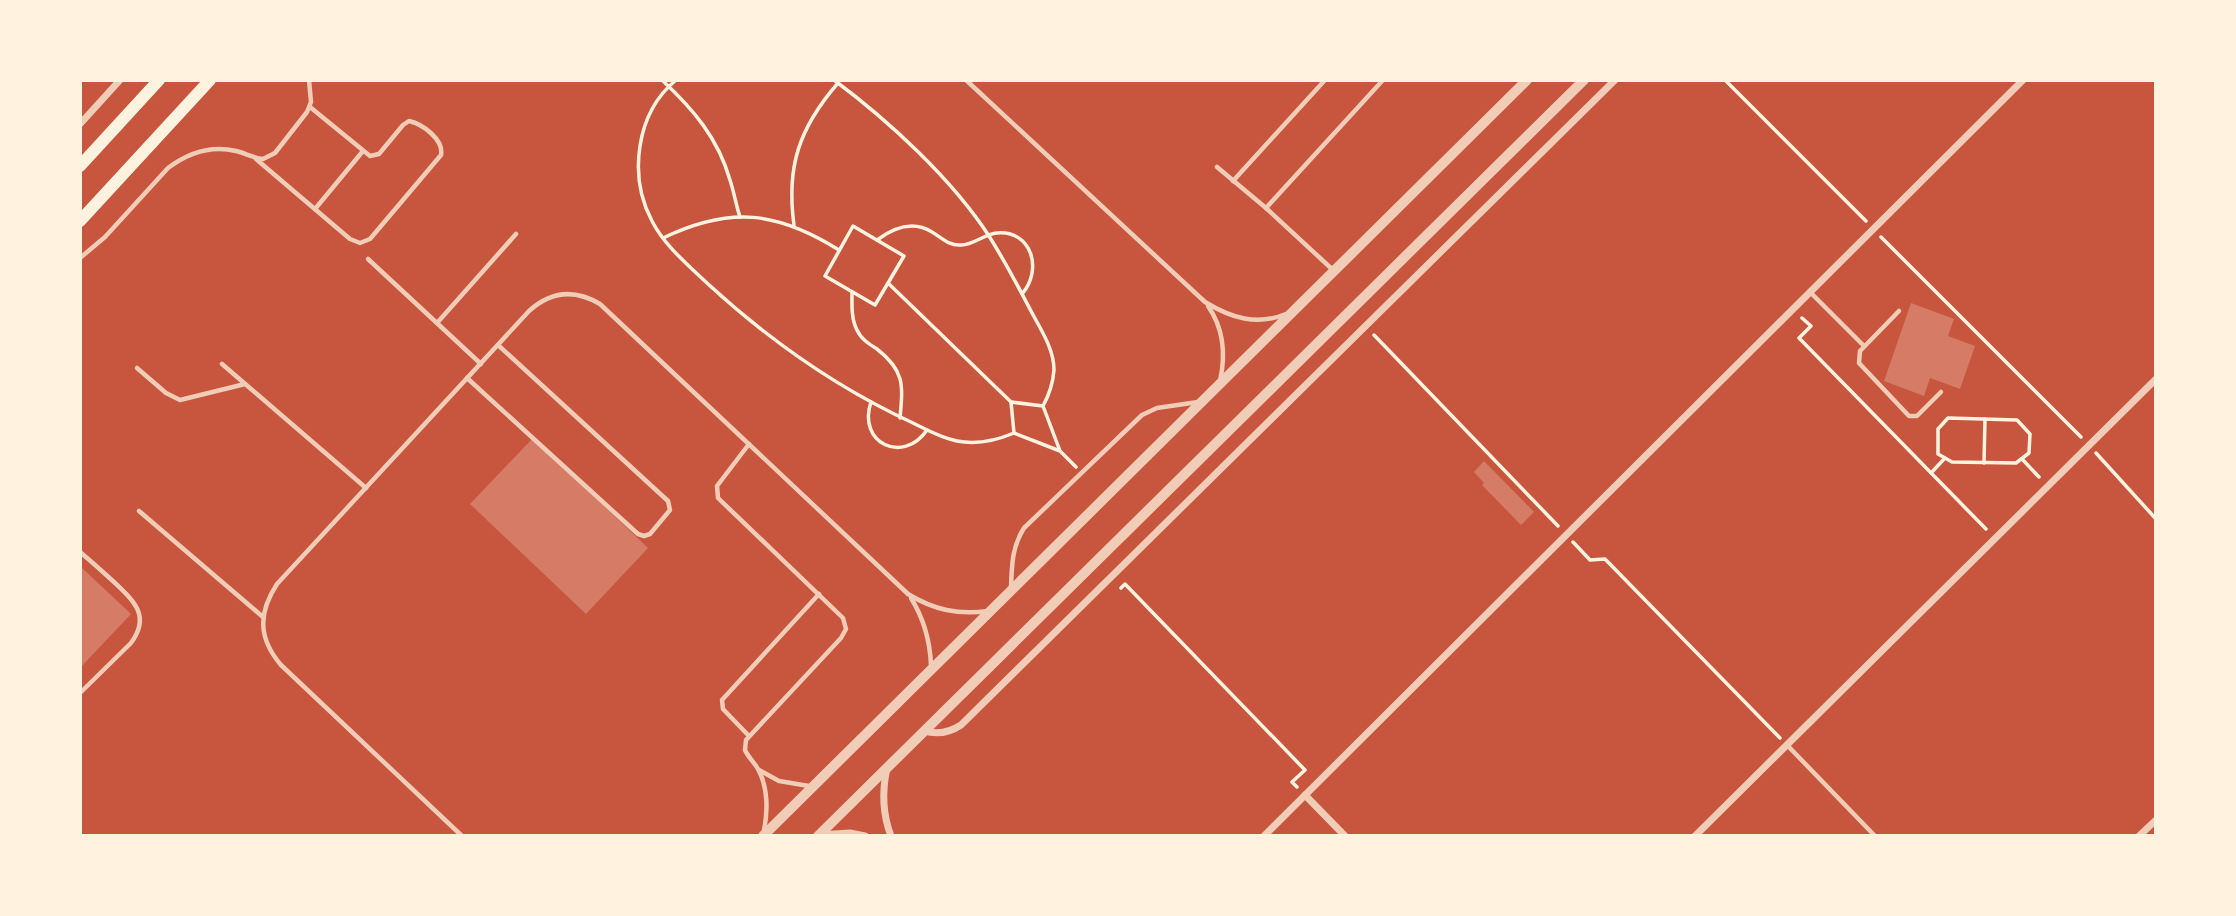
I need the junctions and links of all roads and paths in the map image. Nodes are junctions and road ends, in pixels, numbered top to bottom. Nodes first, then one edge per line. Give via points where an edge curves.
1 (120, 80) edge
2 (159, 80) edge
3 (211, 80) edge
4 (309, 80) edge
5 (662, 80) edge
6 (676, 80) edge
7 (966, 80) edge
8 (1325, 80) edge
9 (1383, 80) edge
10 (1527, 80) edge
11 (1584, 80) edge
12 (1615, 80) edge
13 (1726, 80) edge
14 (2022, 80) edge
15 (836, 82) edge
16 (669, 86) junction
17 (310, 107) junction
18 (80, 124) edge
19 (363, 150) junction
20 (256, 159) junction
21 (80, 166) edge
22 (1217, 167) dead end
23 (1233, 180) junction
24 (1266, 208) junction
25 (315, 209) junction
26 (740, 217) junction
27 (80, 221) edge
28 (794, 226) junction
29 (1874, 229) junction
30 (516, 234) dead end
31 (988, 235) junction
32 (663, 239) junction
33 (877, 240) junction
34 (839, 250) junction
35 (80, 258) edge
36 (369, 259) dead end
37 (1334, 271) junction
38 (888, 283) junction
39 (852, 291) junction
40 (1810, 292) junction
41 (1022, 294) junction
42 (1205, 302) junction
43 (1794, 309) junction
44 (1293, 311) junction
45 (1899, 311) dead end
46 (437, 323) junction
47 (498, 345) junction
48 (1864, 346) junction
49 (222, 364) dead end
50 (481, 364) junction
51 (137, 368) dead end
52 (467, 378) junction
53 (2155, 379) edge
54 (245, 384) junction
55 (1219, 385) junction
56 (1941, 392) dead end
57 (1202, 401) junction
58 (871, 402) junction
59 (1011, 402) junction
60 (1042, 406) junction
61 (900, 418) junction
62 (1985, 419) junction
63 (927, 430) junction
64 (1014, 433) junction
65 (749, 444) junction
66 (2089, 445) junction
67 (1059, 451) junction
68 (1945, 458) junction
69 (2021, 459) junction
70 (1984, 463) junction
71 (1082, 472) junction
72 (1931, 473) junction
73 (2048, 486) junction
74 (366, 488) junction
75 (139, 511) dead end
76 (2155, 519) edge
77 (1995, 538) junction
78 (80, 552) edge
79 (1102, 585) junction
80 (1011, 591) junction
81 (819, 594) junction
82 (908, 594) junction
83 (990, 611) junction
84 (263, 617) junction
85 (932, 669) junction
86 (80, 693) edge
87 (924, 731) junction
88 (749, 736) junction
89 (1787, 745) junction
90 (887, 767) junction
91 (759, 771) junction
92 (813, 786) junction
93 (1305, 795) junction
94 (2155, 820) edge
95 (462, 835) edge
96 (763, 835) edge
97 (818, 835) edge
98 (865, 835) edge
99 (891, 835) edge
100 (1264, 835) edge
101 (1345, 835) edge
102 (1695, 835) edge
103 (1875, 835) edge
104 (2139, 835) edge

1 - 18 street
2 - 21 main road
3 - 27 main road
4 - 17 lane
5 - 16 path
6 - 16 path
7 - 42 lane
8 - 23 lane
9 - 24 lane
10 - 37 street
11 - 87 street
12 - 79 street
13 - 29 path
14 - 29 street
15 - 28 path via 797,148 790,200
15 - 31 path via 921,155
16 - 26 path via 712,137
16 - 32 path via 647,121 638,161 643,202
17 - 19 lane
17 - 20 lane via 275,153
19 - 25 lane
19 - 25 lane via 370,156 379,154 409,121 437,140 443,150 364,243 354,242
20 - 25 lane
20 - 35 lane via 213,149 178,160
22 - 23 lane
23 - 24 lane
24 - 37 lane
26 - 28 path
26 - 32 path via 687,227
28 - 34 path
29 - 40 street
29 - 66 path
30 - 46 lane
31 - 33 path via 959,246 909,226
31 - 41 path
31 - 41 path via 1016,237 1030,251 1034,269
32 - 58 path via 758,328
33 - 34 path via 853,226
33 - 38 path via 904,256
34 - 39 path via 825,276
36 - 46 lane
37 - 44 street
38 - 39 path via 876,305
38 - 59 path
39 - 61 path via 858,332 898,372 903,390
40 - 43 street
40 - 48 lane
41 - 60 path via 1053,358 1052,383
42 - 44 lane via 1248,320
42 - 55 lane via 1215,316 1224,350
43 - 72 path via 1811,326 1799,338
43 - 93 street
44 - 55 street
45 - 48 lane
46 - 50 lane
47 - 50 lane
47 - 52 lane via 668,501 670,510 650,534 638,534
47 - 65 lane via 547,298 569,293 590,299
48 - 56 lane via 1858,357 1862,368 1909,416 1917,416
49 - 54 lane
50 - 52 lane
51 - 54 lane via 180,400
52 - 74 lane
53 - 66 street
54 - 74 lane
55 - 57 street
57 - 71 lane via 1142,415
57 - 80 street
58 - 61 path
58 - 63 path via 867,412 871,431 885,445 904,447
59 - 60 path
59 - 64 path
60 - 67 path
61 - 63 path
62 - 68 path via 1948,418 1938,429 1938,454
62 - 69 path via 2017,420 2030,434 2029,453
62 - 70 path
63 - 64 path via 974,443
64 - 67 path
65 - 81 lane via 717,486 718,498
65 - 82 lane
66 - 73 street
66 - 76 path
67 - 71 path
68 - 70 path
68 - 72 path
69 - 70 path
69 - 73 path
71 - 80 lane via 1019,536 1012,554
72 - 77 path
73 - 77 street
74 - 84 lane via 277,584
75 - 84 lane
77 - 89 street
78 - 86 lane via 136,604 141,625 131,643
79 - 87 street via 961,725 939,733
79 - 93 path via 1112,596 1125,584 1305,770 1292,782
80 - 83 street
81 - 88 lane via 722,700 723,709
81 - 88 lane via 843,618 845,634
82 - 83 lane via 947,611
82 - 85 lane via 928,637
83 - 85 street
84 - 95 lane via 267,644 281,665
85 - 92 street
87 - 90 street
88 - 91 lane via 745,750
89 - 102 street
89 - 103 lane
90 - 97 street
90 - 99 street via 883,800
91 - 92 lane via 779,781
91 - 96 lane via 767,810
92 - 96 street
93 - 100 street
93 - 101 street
94 - 104 street
97 - 98 street

